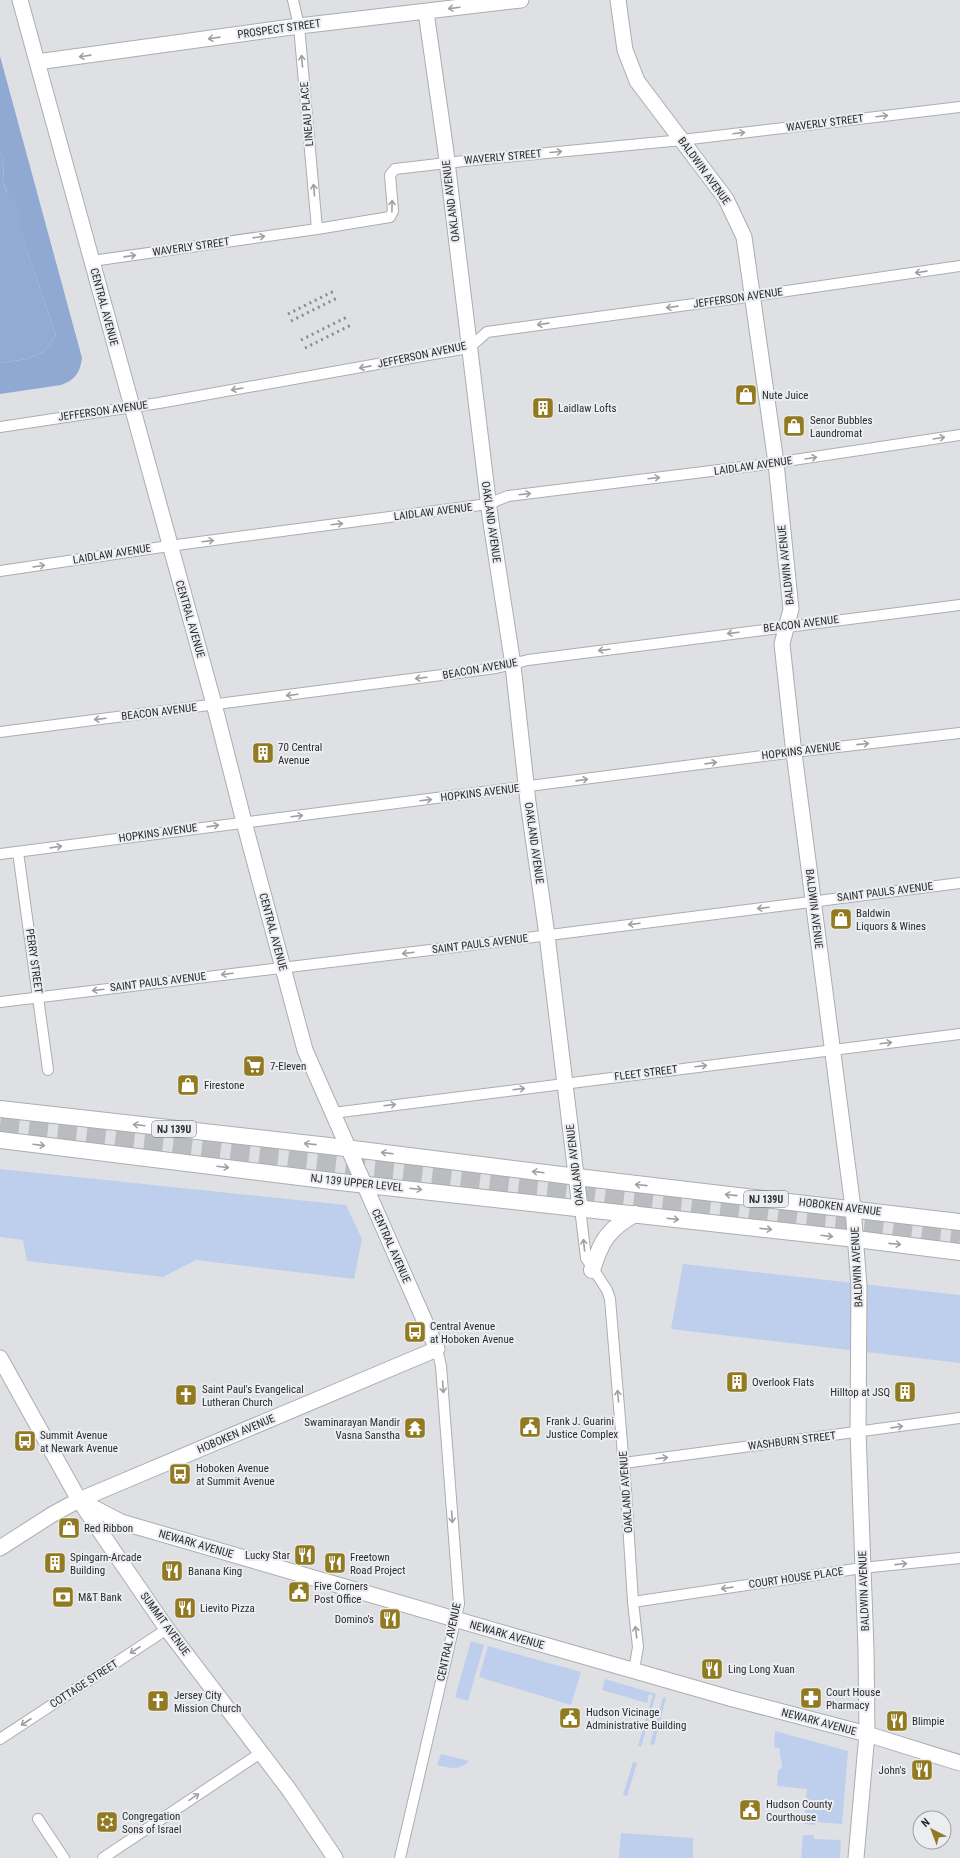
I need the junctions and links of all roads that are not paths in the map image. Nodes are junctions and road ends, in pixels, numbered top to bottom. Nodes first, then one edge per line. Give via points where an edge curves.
1 (20, 0) edge
2 (293, 0) edge
3 (521, 0) edge
4 (618, 0) edge
5 (426, 12) junction
6 (299, 26) junction
7 (37, 62) junction
8 (960, 107) edge
9 (682, 140) junction
10 (447, 163) junction
11 (317, 229) junction
12 (92, 261) junction
13 (960, 266) edge
14 (752, 296) junction
15 (469, 348) junction
16 (132, 407) junction
17 (0, 427) edge
18 (960, 435) edge
19 (776, 463) junction
20 (488, 504) junction
21 (169, 546) junction
22 (0, 571) edge
23 (960, 605) edge
24 (786, 626) junction
25 (513, 665) junction
26 (214, 704) junction
27 (0, 732) edge
28 (960, 733) edge
29 (794, 752) junction
30 (526, 787) junction
31 (244, 822) junction
32 (18, 852) junction
33 (0, 854) edge
34 (960, 883) edge
35 (813, 902) junction
36 (547, 935) junction
37 (283, 967) junction
38 (39, 997) junction
39 (0, 1002) edge
40 (960, 1034) edge
41 (833, 1050) junction
42 (48, 1070) dead end
43 (565, 1083) junction
44 (0, 1108) edge
45 (333, 1113) junction
46 (0, 1140) edge
47 (349, 1148) junction
48 (576, 1177) junction
49 (364, 1183) junction
50 (580, 1208) junction
51 (853, 1208) junction
52 (635, 1214) junction
53 (960, 1222) edge
54 (856, 1239) junction
55 (960, 1252) edge
56 (592, 1270) junction
57 (437, 1349) junction
58 (0, 1358) edge
59 (960, 1418) edge
60 (858, 1432) junction
61 (624, 1463) junction
62 (79, 1500) junction
63 (0, 1548) edge
64 (960, 1558) edge
65 (862, 1568) junction
66 (633, 1602) junction
67 (456, 1619) junction
68 (167, 1629) junction
69 (634, 1670) junction
70 (867, 1734) junction
71 (0, 1739) edge
72 (262, 1752) junction
73 (960, 1763) edge
74 (38, 1819) dead end
75 (64, 1858) edge
76 (103, 1858) edge
77 (335, 1858) edge
78 (400, 1858) edge
79 (856, 1858) edge

1 - 7 street, CENTRAL AVENUE
2 - 6 street, LINEAU PLACE
3 -> 5 street, PROSPECT STREET
4 - 9 street, BALDWIN AVENUE via 625,50 637,81
5 - 6 street, PROSPECT STREET
5 - 10 street, OAKLAND AVENUE
6 -> 7 street, PROSPECT STREET
11 -> 6 street, LINEAU PLACE
7 - 12 street, CENTRAL AVENUE
9 -> 8 street, WAVERLY STREET
10 -> 9 street, WAVERLY STREET
9 - 14 street, BALDWIN AVENUE via 726,199 744,236
11 -> 10 street, WAVERLY STREET via 390,217 393,211 390,175 395,169
10 - 15 street, OAKLAND AVENUE
12 -> 11 street, WAVERLY STREET
12 - 16 street, CENTRAL AVENUE
13 -> 14 street, JEFFERSON AVENUE
14 -> 15 street, JEFFERSON AVENUE via 487,332
14 - 19 street, BALDWIN AVENUE
15 -> 16 street, JEFFERSON AVENUE
15 - 20 street, OAKLAND AVENUE
16 - 17 street, JEFFERSON AVENUE
16 - 21 street, CENTRAL AVENUE
19 -> 18 street, LAIDLAW AVENUE
20 -> 19 street, LAIDLAW AVENUE via 508,496
19 - 24 street, BALDWIN AVENUE via 791,609
21 -> 20 street, LAIDLAW AVENUE
20 - 25 street, OAKLAND AVENUE
22 -> 21 street, LAIDLAW AVENUE
21 - 26 street, CENTRAL AVENUE
23 - 24 street, BEACON AVENUE
24 -> 25 street, BEACON AVENUE via 528,660
24 - 29 street, BALDWIN AVENUE via 782,644
25 -> 26 street, BEACON AVENUE
25 - 30 street, OAKLAND AVENUE
26 -> 27 street, BEACON AVENUE
26 - 31 street, CENTRAL AVENUE
29 -> 28 street, HOPKINS AVENUE
30 -> 29 street, HOPKINS AVENUE
29 - 35 street, BALDWIN AVENUE
31 -> 30 street, HOPKINS AVENUE
30 - 36 street, OAKLAND AVENUE
32 -> 31 street, HOPKINS AVENUE
31 - 37 street, CENTRAL AVENUE
32 - 33 street, HOPKINS AVENUE
32 - 38 street, PERRY STREET
34 - 35 street, SAINT PAULS AVENUE
35 -> 36 street, SAINT PAULS AVENUE
35 - 41 street, BALDWIN AVENUE
36 -> 37 street, SAINT PAULS AVENUE
36 - 43 street, OAKLAND AVENUE
37 -> 38 street, SAINT PAULS AVENUE
37 - 45 street, CENTRAL AVENUE via 305,1050
38 - 39 street, SAINT PAULS AVENUE
38 - 42 street, PERRY STREET
41 -> 40 street, FLEET STREET
43 -> 41 street, FLEET STREET
41 - 51 street, BALDWIN AVENUE
45 -> 43 street, FLEET STREET
43 - 48 street, OAKLAND AVENUE
47 -> 44 main road, NJ 139U
45 - 47 street, CENTRAL AVENUE
46 -> 49 main road, NJ 139 UPPER LEVEL
48 -> 47 main road, NJ 139U
47 - 49 street, CENTRAL AVENUE
48 - 50 street, OAKLAND AVENUE
51 -> 48 main road, HOBOKEN AVENUE / NJ 139U
49 -> 50 main road, NJ 139 UPPER LEVEL
49 - 57 street, CENTRAL AVENUE
50 - 52 main road, NJ 139 UPPER LEVEL
56 -> 50 street, OAKLAND AVENUE via 584,1253
51 - 53 main road, HOBOKEN AVENUE / NJ 139U
51 - 54 street, BALDWIN AVENUE
52 -> 54 main road, NJ 139 UPPER LEVEL
52 - 56 main road via 610,1231 599,1249
54 -> 55 main road
54 - 60 street, BALDWIN AVENUE via 860,1350
61 -> 56 street, OAKLAND AVENUE via 610,1299 607,1290
57 - 62 street, HOBOKEN AVENUE
57 -> 67 street, CENTRAL AVENUE via 441,1366 459,1604
58 - 62 street, SUMMIT AVENUE
60 -> 59 street, WASHBURN STREET
61 -> 60 street, WASHBURN STREET
60 - 65 street, BALDWIN AVENUE
61 - 66 street, OAKLAND AVENUE
62 - 63 street
62 - 67 street, NEWARK AVENUE via 121,1522
62 - 68 street, SUMMIT AVENUE
65 -> 64 street, COURT HOUSE PLACE
65 -> 66 street, COURT HOUSE PLACE
65 - 70 street, BALDWIN AVENUE
69 -> 66 street, OAKLAND AVENUE via 638,1647
67 - 69 street, NEWARK AVENUE
67 - 78 street, CENTRAL AVENUE
68 -> 71 street, COTTAGE STREET
68 - 72 street, SUMMIT AVENUE
69 - 70 street, NEWARK AVENUE
70 - 73 street, NEWARK AVENUE
70 - 79 street, BALDWIN AVENUE
76 -> 72 street
72 - 77 street, SUMMIT AVENUE
74 - 75 street

